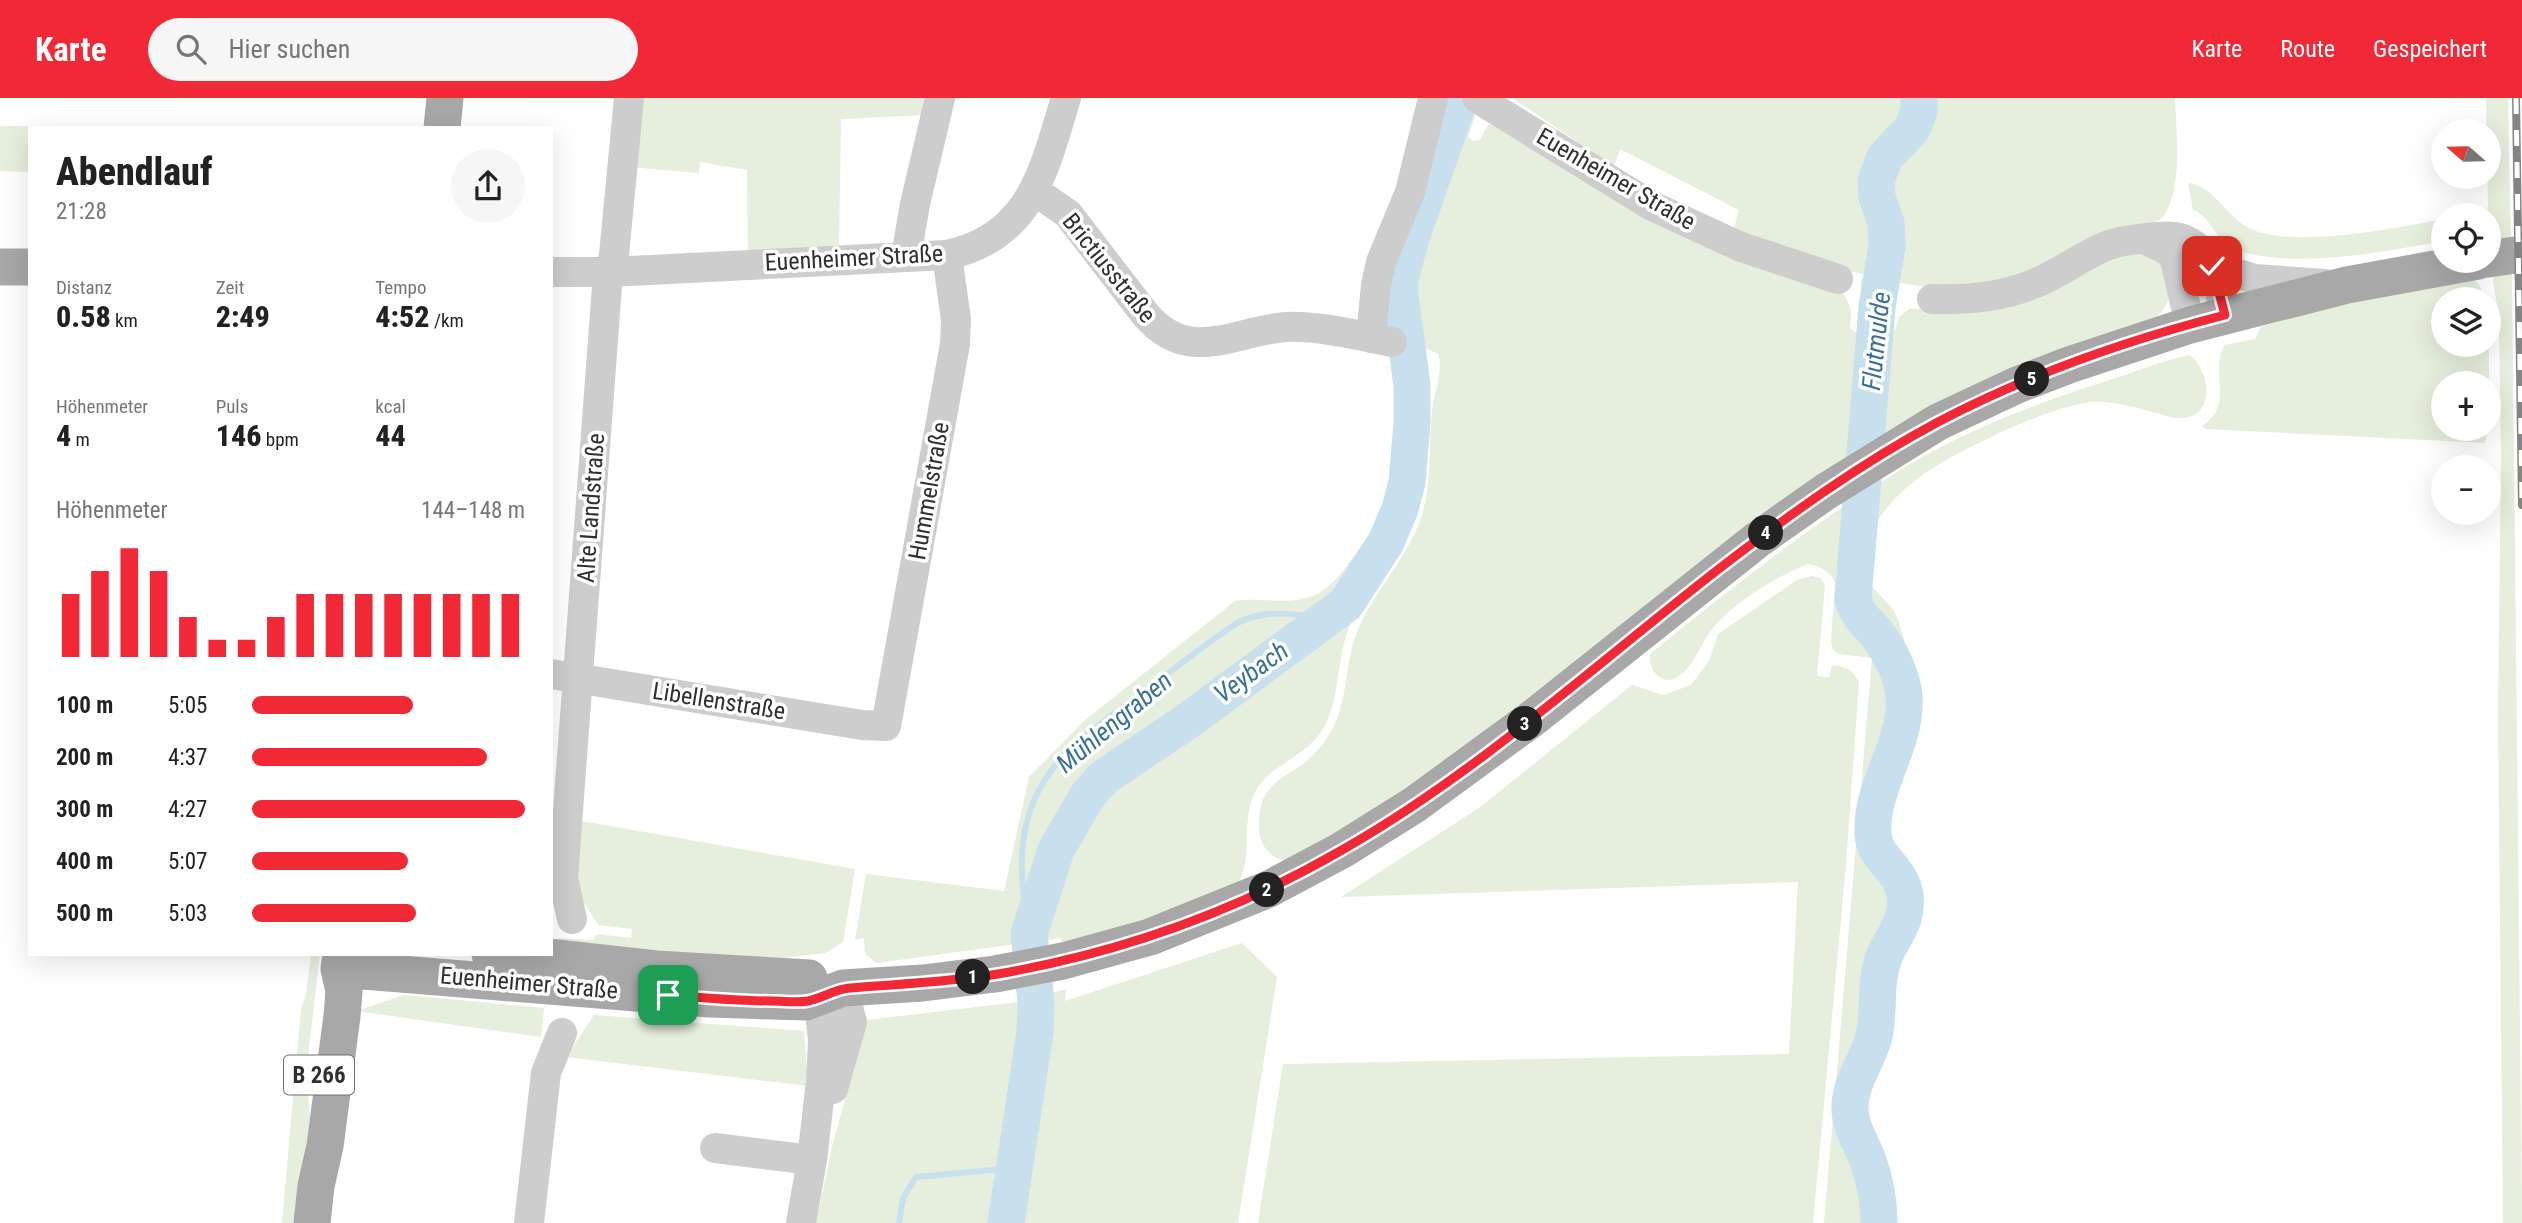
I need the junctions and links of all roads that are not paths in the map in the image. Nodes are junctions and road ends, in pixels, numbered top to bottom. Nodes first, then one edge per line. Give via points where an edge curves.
1 (445, 98) edge
2 (629, 98) edge
3 (940, 98) edge
4 (1066, 98) edge
5 (1433, 98) edge
6 (1477, 98) edge
7 (442, 126) edge
8 (1035, 191) junction
9 (2144, 239) junction
10 (2522, 254) edge
11 (947, 255) junction
12 (906, 257) junction
13 (2501, 257) edge
14 (2212, 266) junction
15 (0, 267) edge
16 (28, 267) edge
17 (2431, 270) edge
18 (553, 272) edge
19 (610, 272) junction
20 (1838, 279) dead end
21 (2347, 285) junction
22 (1932, 299) dead end
23 (2225, 315) junction
24 (2190, 324) junction
25 (565, 676) edge
26 (886, 726) joint
27 (572, 919) dead end
28 (539, 956) edge
29 (340, 961) edge
30 (843, 988) junction
31 (562, 1033) dead end
32 (715, 1147) dead end
33 (812, 1160) junction
34 (312, 1223) edge
35 (529, 1223) edge
36 (801, 1223) edge

1 - 7 main road
2 - 19 street, Alte Landstraße
3 - 12 street
4 - 8 street, Euenheimer Straße
5 - 8 street, Brictiusstraße via 1410,192 1376,285 1382,340 1286,327 1209,342 1166,333 1145,314 1068,214
6 - 20 street, Euenheimer Straße via 1652,206 1741,247
8 - 11 street, Euenheimer Straße via 1008,225 976,245
9 - 14 street, Euenheimer Straße via 2166,235 2185,239
9 - 22 street, Euenheimer Straße via 2109,245 2016,290
9 - 24 street via 2169,251 2175,260
10 - 13 main road
11 - 12 street, Euenheimer Straße
11 - 26 street, Hummelstraße via 955,344
12 - 19 street, Euenheimer Straße
14 - 21 street, Euenheimer Straße via 2255,279
14 - 23 street, Euenheimer Straße
15 - 16 main road
17 - 21 main road, Euenheimer Straße
18 - 19 street, Euenheimer Straße
19 - 25 street, Alte Landstraße
21 - 23 main road, Euenheimer Straße
23 - 24 main road, Euenheimer Straße
24 - 30 main road, Euenheimer Straße via 2017,385 1894,448 1721,567 1482,757 1376,829 1291,877 1150,937 1063,961 995,974
25 - 26 street, Libellenstraße
25 - 27 street, Alte Landstraße via 563,878
28 - 30 main road, Euenheimer Straße via 656,969 806,977
29 - 30 main road, Euenheimer Straße via 748,1001 806,1002
29 - 34 main road, B 266 via 327,987 323,1013
30 - 33 street via 821,1022 821,1081
31 - 35 street via 546,1073
32 - 33 street
33 - 36 street

